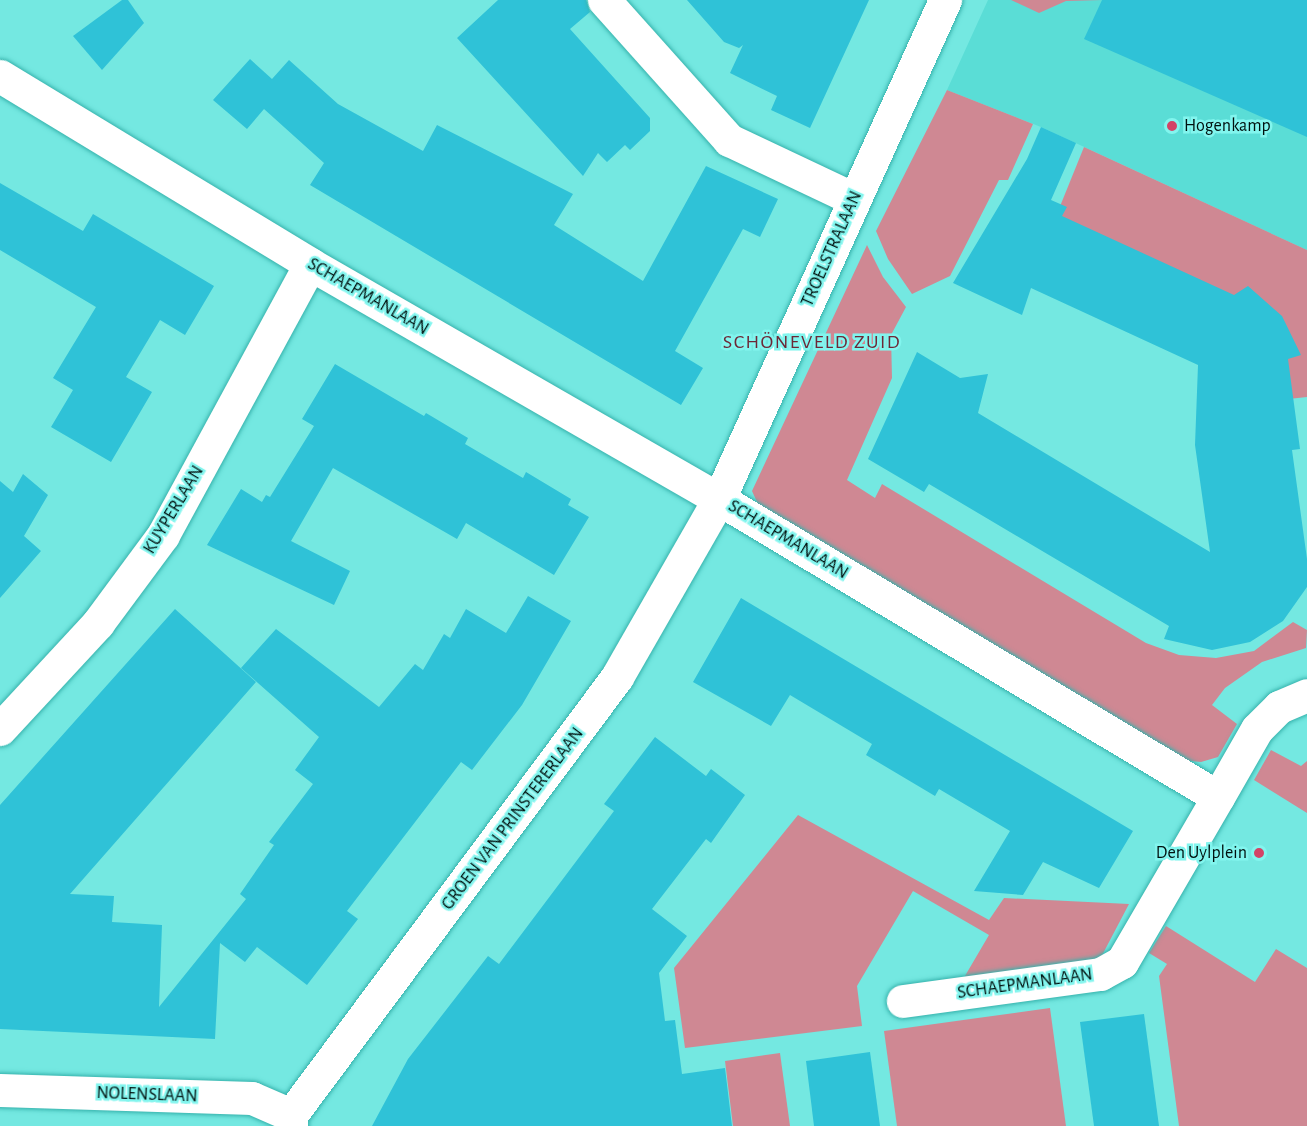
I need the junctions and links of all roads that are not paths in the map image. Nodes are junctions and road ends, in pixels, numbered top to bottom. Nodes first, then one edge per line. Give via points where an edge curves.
1 (604, 0) edge
2 (945, 0) edge
3 (0, 76) edge
4 (854, 199) junction
5 (310, 264) junction
6 (719, 499) junction
7 (1307, 695) edge
8 (0, 729) edge
9 (1218, 797) junction
10 (903, 1001) dead end
11 (0, 1090) edge
12 (291, 1120) edge

1 - 4 street via 729,141
2 - 4 street, TROELSTRALAAN
3 - 5 street, SCHAEPMANLAAN
4 - 6 street, TROELSTRALAAN
5 - 6 street, SCHAEPMANLAAN
5 - 8 street, KUYPERLAAN via 163,535 98,623
6 - 9 street, SCHAEPMANLAAN
6 - 12 street, GROEN VAN PRINSTERERLAAN via 617,677
7 - 9 street via 1279,707 1257,729
9 - 10 street, SCHAEPMANLAAN via 1122,962 1100,974
11 - 12 street, NOLENSLAAN via 252,1098

